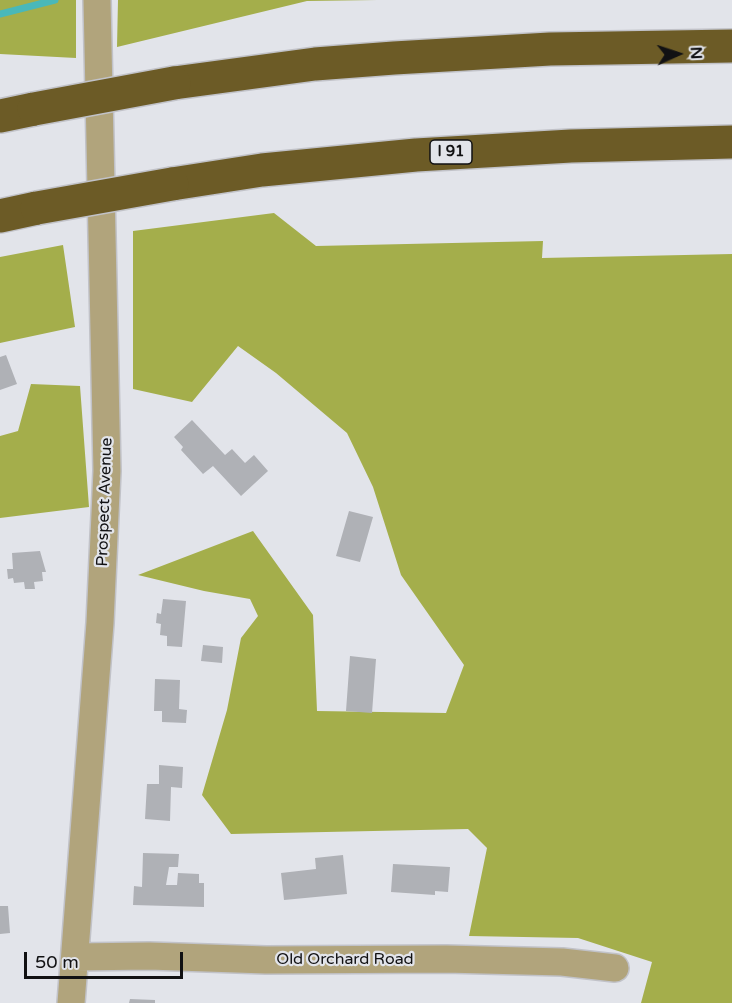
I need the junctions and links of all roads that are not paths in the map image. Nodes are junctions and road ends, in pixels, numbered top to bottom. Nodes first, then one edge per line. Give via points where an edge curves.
1 (97, 0) edge
2 (732, 46) edge
3 (0, 116) edge
4 (732, 142) edge
5 (0, 216) edge
6 (75, 957) junction
7 (615, 968) dead end
8 (71, 1003) edge

1 - 6 street, Prospect Avenue via 107,471 100,623
2 - 3 highway, bridge via 550,49 315,64 174,83
4 - 5 highway, I 91, bridge via 416,155 261,170
6 - 7 street, Old Orchard Road via 446,959 562,962
6 - 8 street, Prospect Avenue

